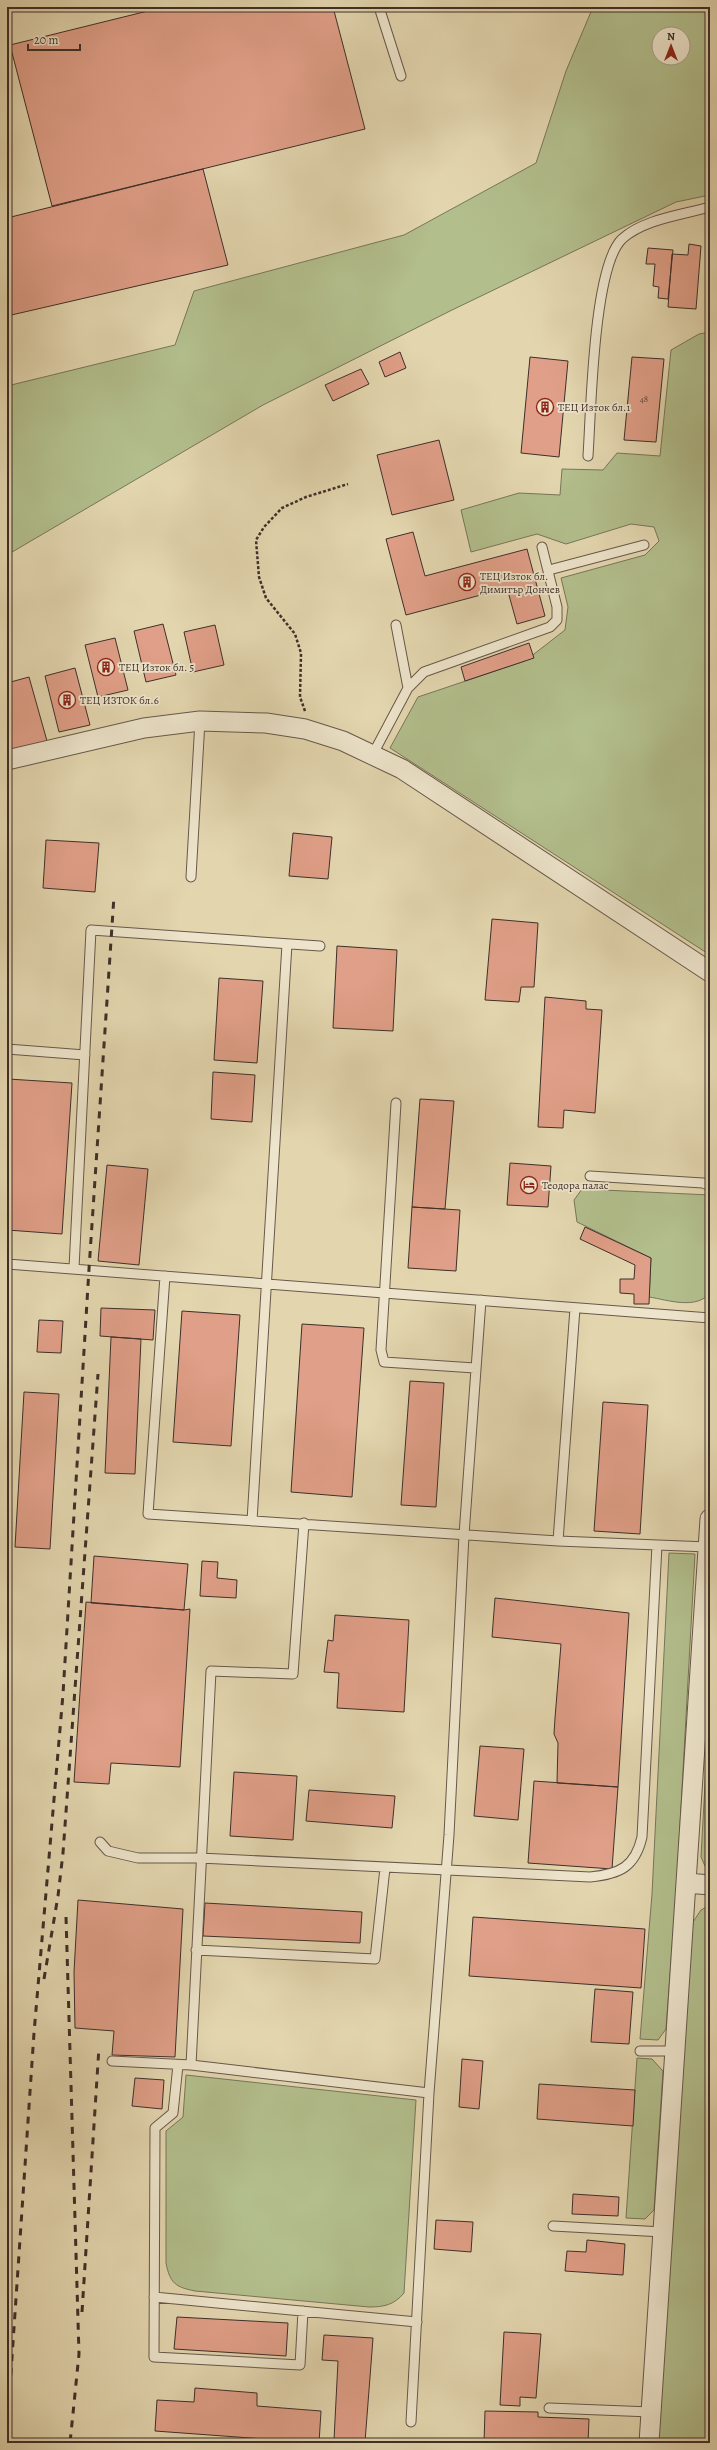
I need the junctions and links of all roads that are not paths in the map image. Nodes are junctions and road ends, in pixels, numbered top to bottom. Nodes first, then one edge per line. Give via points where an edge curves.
1 (379, 7) edge
2 (401, 76) dead end
3 (710, 207) edge
4 (588, 456) dead end
5 (644, 545) dead end
6 (542, 547) dead end
7 (549, 570) junction
8 (396, 625) dead end
9 (408, 688) junction
10 (200, 721) junction
11 (373, 754) junction
12 (7, 760) edge
13 (191, 877) dead end
14 (287, 944) junction
15 (320, 946) dead end
16 (710, 972) edge
17 (7, 1049) edge
18 (85, 1055) junction
19 (396, 1103) dead end
20 (590, 1176) dead end
21 (710, 1186) edge
22 (7, 1264) edge
23 (74, 1268) junction
24 (165, 1276) junction
25 (266, 1284) junction
26 (385, 1293) junction
27 (481, 1300) junction
28 (575, 1308) junction
29 (710, 1318) edge
30 (475, 1368) junction
31 (710, 1519) edge
32 (252, 1521) junction
33 (304, 1524) junction
34 (464, 1535) junction
35 (558, 1541) junction
36 (657, 1545) junction
37 (708, 1547) junction
38 (100, 1842) dead end
39 (200, 1858) junction
40 (385, 1868) junction
41 (446, 1871) junction
42 (687, 1883) junction
43 (710, 1885) edge
44 (196, 1950) junction
45 (640, 2050) dead end
46 (674, 2051) junction
47 (112, 2061) dead end
48 (178, 2065) junction
49 (191, 2065) junction
50 (430, 2093) junction
51 (553, 2226) dead end
52 (662, 2232) junction
53 (154, 2296) junction
54 (303, 2311) junction
55 (417, 2322) junction
56 (549, 2408) dead end
57 (651, 2412) junction
58 (411, 2422) dead end
59 (649, 2443) edge

1 - 2 lane
3 - 4 lane via 648,224 622,240 609,262 600,297
5 - 7 lane
6 - 7 lane
7 - 9 lane via 557,607 557,620 550,626 424,672
8 - 9 lane
9 - 11 lane
10 - 11 street via 266,723 305,729
10 - 12 street via 144,728
10 - 13 lane
11 - 16 street via 461,806
14 - 15 lane
14 - 18 lane via 91,930
14 - 25 lane
17 - 18 lane
18 - 23 lane
19 - 26 lane
20 - 21 lane via 703,1183
22 - 23 lane
23 - 24 lane
24 - 25 lane
24 - 32 lane via 148,1514
25 - 26 lane
25 - 32 lane
26 - 27 lane
26 - 30 lane via 381,1350 384,1362
27 - 28 lane
27 - 30 lane
28 - 29 lane
28 - 35 lane
30 - 34 lane
31 - 37 street
32 - 33 lane
33 - 34 lane
33 - 39 lane via 293,1674 211,1671
34 - 35 lane
34 - 41 lane
35 - 36 lane
36 - 37 lane
36 - 41 lane via 642,1837 633,1860 615,1873 590,1877
37 - 42 street
38 - 39 lane via 108,1851 138,1858
39 - 40 lane
39 - 44 lane
40 - 41 lane
40 - 44 lane via 375,1959
41 - 50 lane
42 - 43 street
42 - 46 street
44 - 49 lane
45 - 46 lane
46 - 52 street
47 - 48 lane
48 - 49 lane
48 - 53 lane via 173,2113 155,2128
49 - 50 lane
50 - 55 lane
51 - 52 lane
52 - 57 street
53 - 54 lane
53 - 54 lane via 154,2357 300,2365
54 - 55 lane
55 - 58 lane
56 - 57 lane
57 - 59 street

